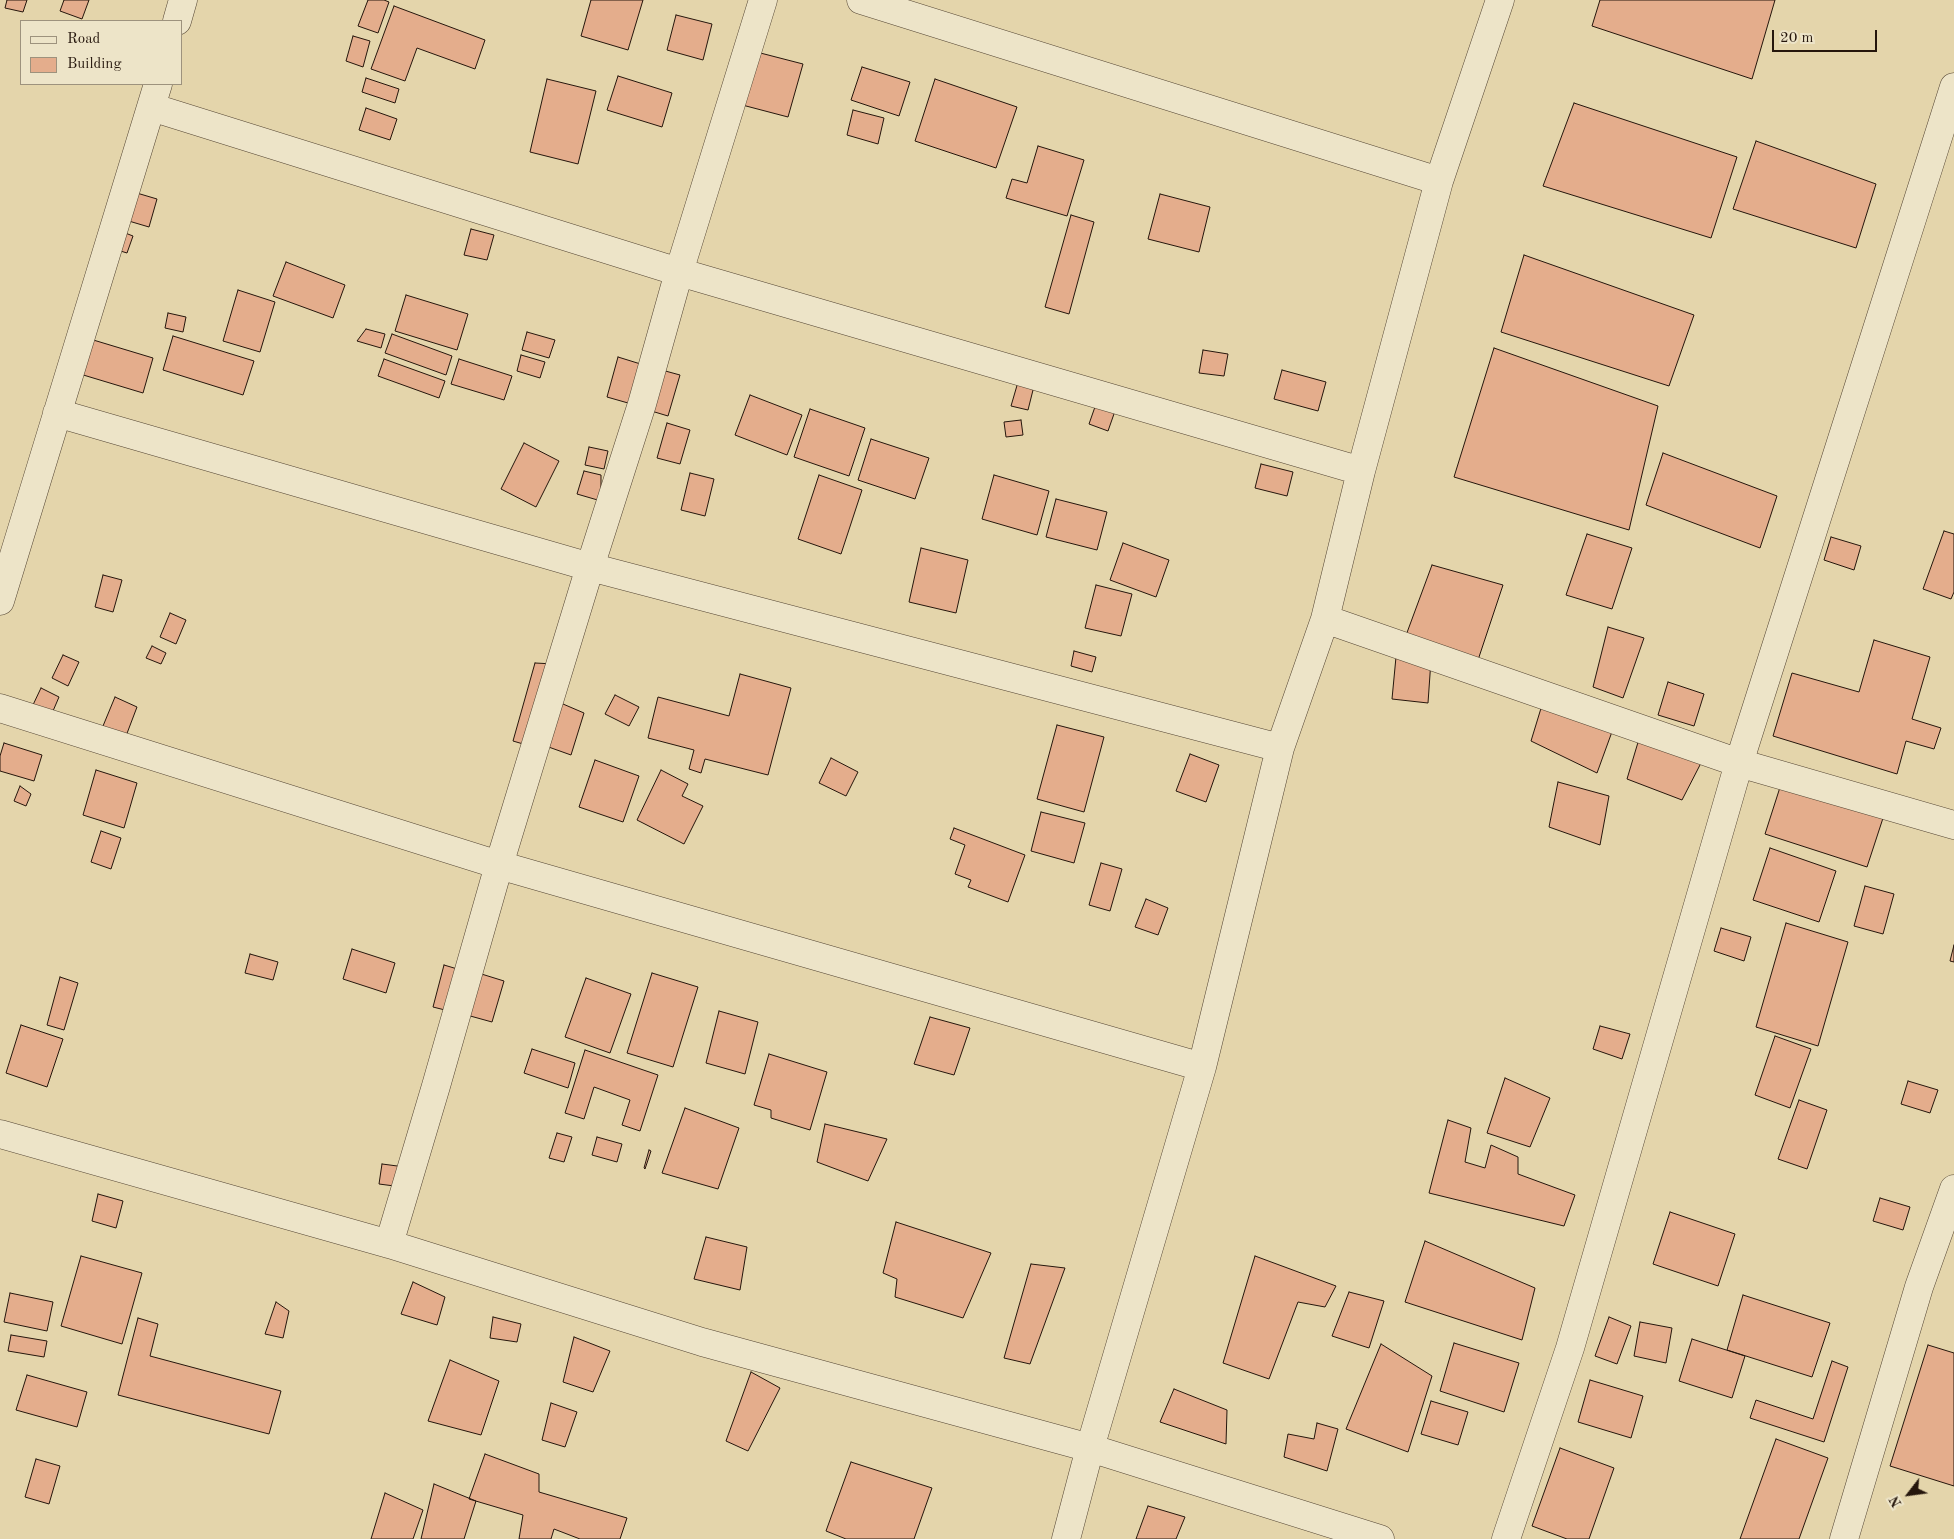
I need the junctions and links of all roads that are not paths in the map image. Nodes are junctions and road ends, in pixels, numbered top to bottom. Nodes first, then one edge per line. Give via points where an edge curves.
1 (182, 0) edge
2 (763, 0) edge
3 (861, 0) edge
4 (1500, 0) edge
5 (176, 20) edge
6 (1954, 87) edge
7 (155, 95) edge
8 (1439, 181) junction
9 (679, 272) junction
10 (57, 413) junction
11 (1362, 471) junction
12 (590, 567) junction
13 (0, 601) edge
14 (1325, 619) junction
15 (0, 708) edge
16 (1280, 748) junction
17 (1739, 763) junction
18 (1954, 825) edge
19 (499, 865) junction
20 (1202, 1067) junction
21 (0, 1134) edge
22 (1954, 1189) edge
23 (389, 1244) junction
24 (1090, 1448) junction
25 (1066, 1539) edge
26 (1380, 1539) edge
27 (1506, 1539) edge
28 (1844, 1539) edge

1 - 5 street
2 - 9 street
3 - 8 street
4 - 8 street
6 - 17 street
7 - 9 street
7 - 10 street
8 - 11 street
9 - 11 street
9 - 12 street via 642,404
10 - 12 street
10 - 13 street
11 - 14 street
12 - 16 street
12 - 19 street
14 - 16 street
14 - 17 street
15 - 19 street
16 - 20 street
17 - 18 street
17 - 27 street via 1570,1348
19 - 20 street
19 - 23 street
20 - 24 street
21 - 23 street
22 - 28 street via 1920,1287
23 - 24 street via 702,1342
24 - 25 street
24 - 26 street

